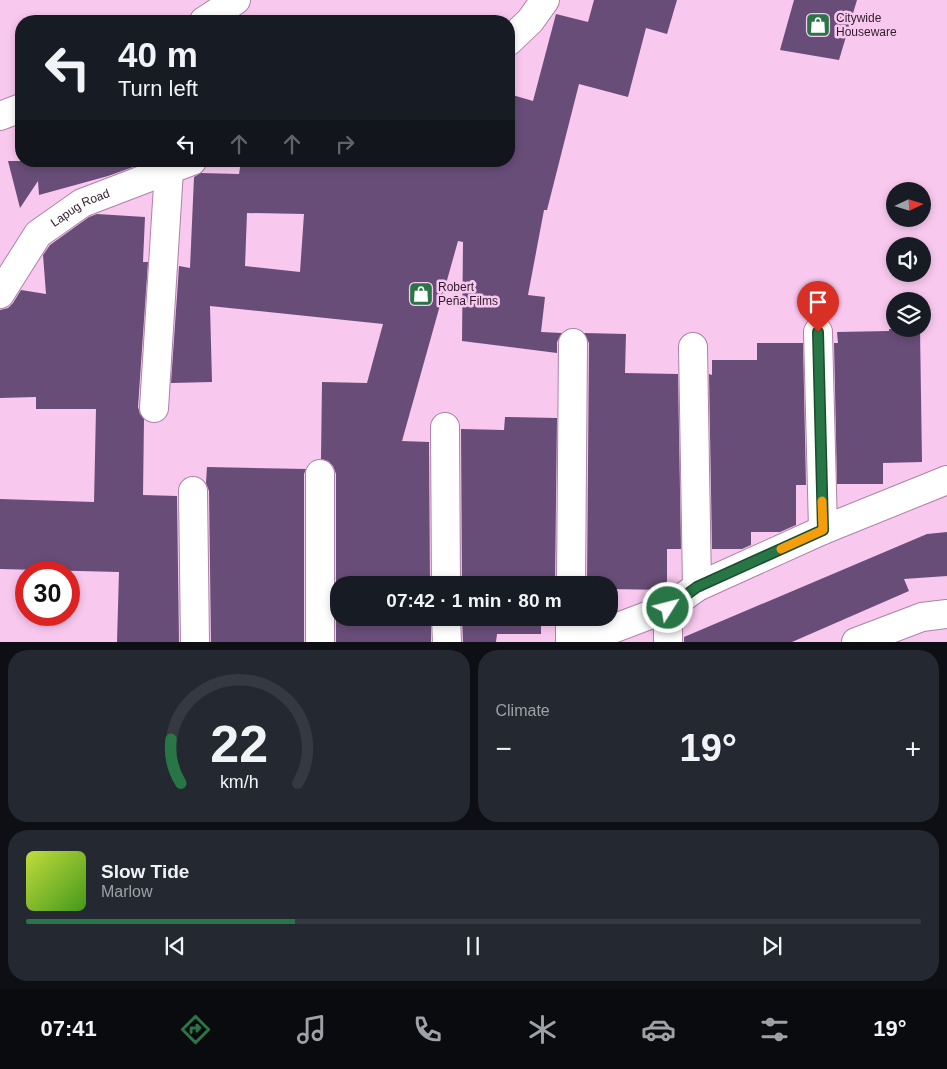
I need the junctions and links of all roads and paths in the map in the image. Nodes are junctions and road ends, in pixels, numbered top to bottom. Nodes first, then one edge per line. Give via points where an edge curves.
1 (236, 0) edge
2 (545, 0) edge
3 (213, 15) edge
4 (515, 35) edge
5 (15, 110) edge
6 (0, 116) edge
7 (178, 167) edge
8 (181, 167) edge
9 (0, 294) edge
10 (818, 332) dead end
11 (573, 343) dead end
12 (693, 347) dead end
13 (154, 408) dead end
14 (445, 427) dead end
15 (320, 474) dead end
16 (947, 480) edge
17 (193, 491) dead end
18 (823, 530) junction
19 (446, 576) edge
20 (571, 576) edge
21 (697, 587) junction
22 (668, 608) junction
23 (947, 614) edge
24 (446, 626) edge
25 (570, 626) edge
26 (195, 642) edge
27 (320, 642) edge
28 (446, 642) edge
29 (570, 642) edge
30 (578, 642) edge
31 (668, 642) edge
32 (856, 642) edge

1 - 3 street
2 - 4 street
5 - 6 street
7 - 9 street, Lapug Road via 82,203 38,234
8 - 13 street
10 - 18 street
11 - 20 street
12 - 21 street
14 - 19 street
15 - 27 street
16 - 18 street
17 - 26 street
18 - 21 street
21 - 22 street
22 - 30 street
22 - 31 street
23 - 32 street via 922,617
24 - 28 street
25 - 29 street

